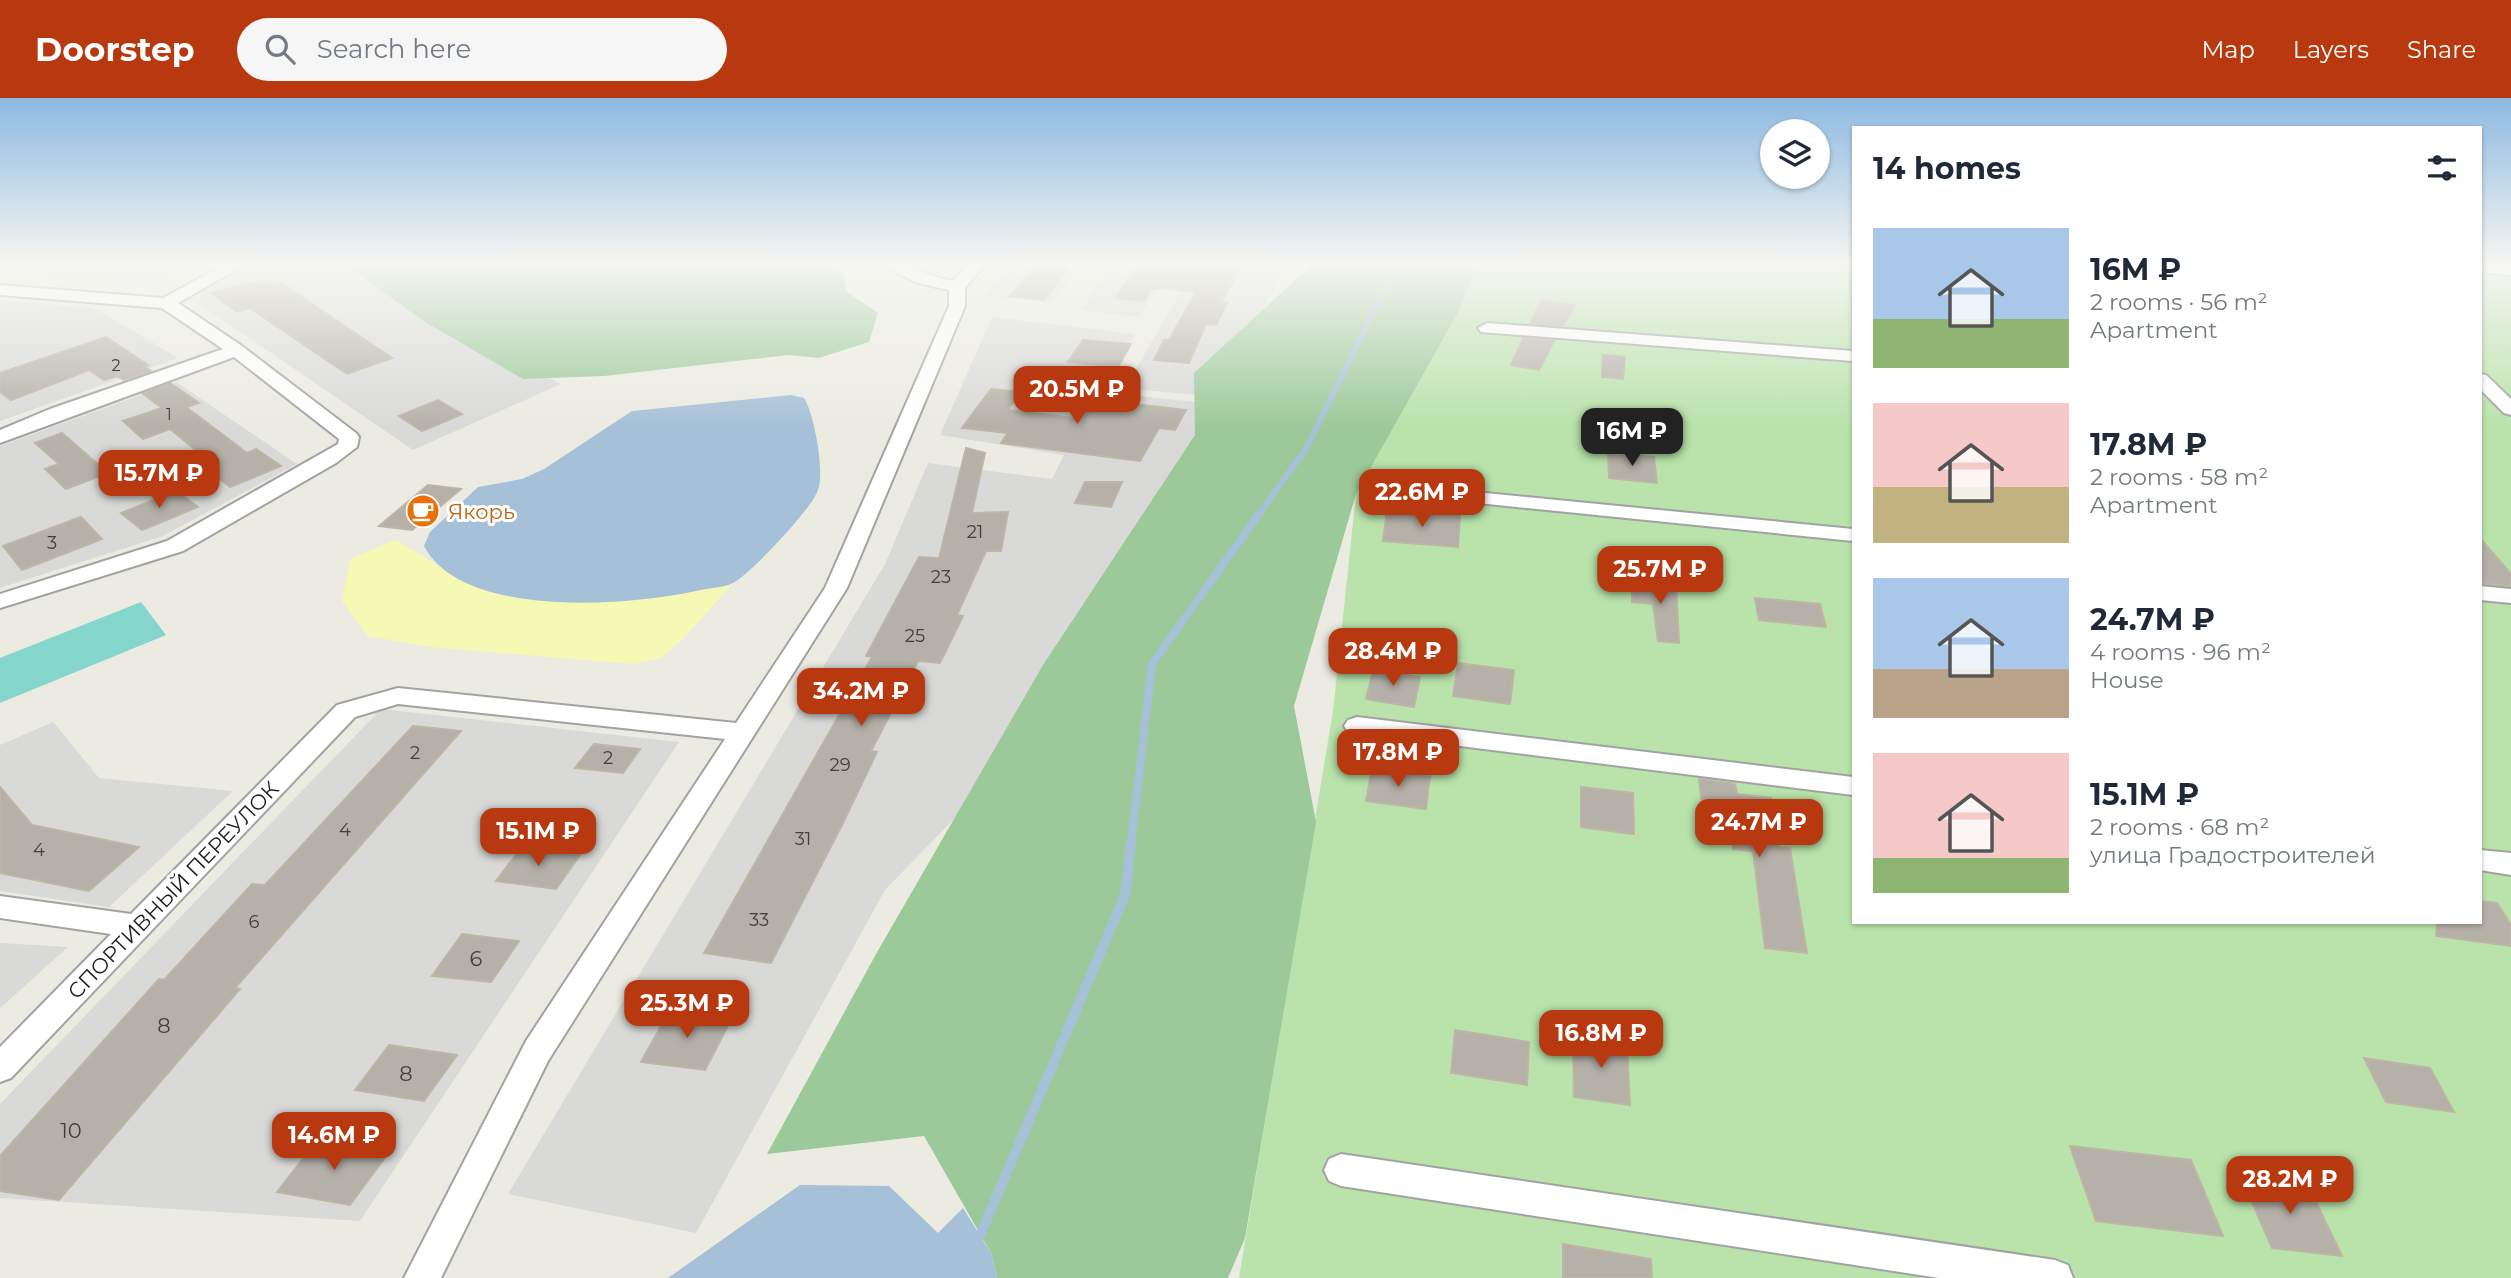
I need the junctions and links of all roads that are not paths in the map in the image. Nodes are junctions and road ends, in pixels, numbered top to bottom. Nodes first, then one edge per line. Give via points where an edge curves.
1 (188, 318) edge
2 (952, 318) edge
3 (1487, 328) dead end
4 (236, 350) junction
5 (1852, 356) edge
6 (2482, 381) edge
7 (2508, 404) edge
8 (2482, 405) edge
9 (0, 437) edge
10 (1455, 496) dead end
11 (1852, 535) edge
12 (2482, 593) edge
13 (2511, 596) edge
14 (0, 601) edge
15 (1357, 726) dead end
16 (744, 732) junction
17 (1852, 786) edge
18 (2482, 860) edge
19 (2511, 864) edge
20 (0, 907) edge
21 (139, 927) junction
22 (0, 1068) edge
23 (1342, 1170) dead end
24 (422, 1278) edge
25 (2055, 1278) edge

1 - 4 street
2 - 16 street via 836,589
3 - 5 street
4 - 9 street
4 - 14 street via 349,437 347,447 175,546
6 - 7 street
7 - 8 street
10 - 11 street
12 - 13 street
15 - 17 street
16 - 21 street, СПОРТИВНЫЙ ПЕРЕУЛОК via 398,696 346,711
16 - 24 street via 537,1051
18 - 19 street
20 - 21 street
21 - 22 street, СПОРТИВНЫЙ ПЕРЕУЛОК
23 - 25 street

